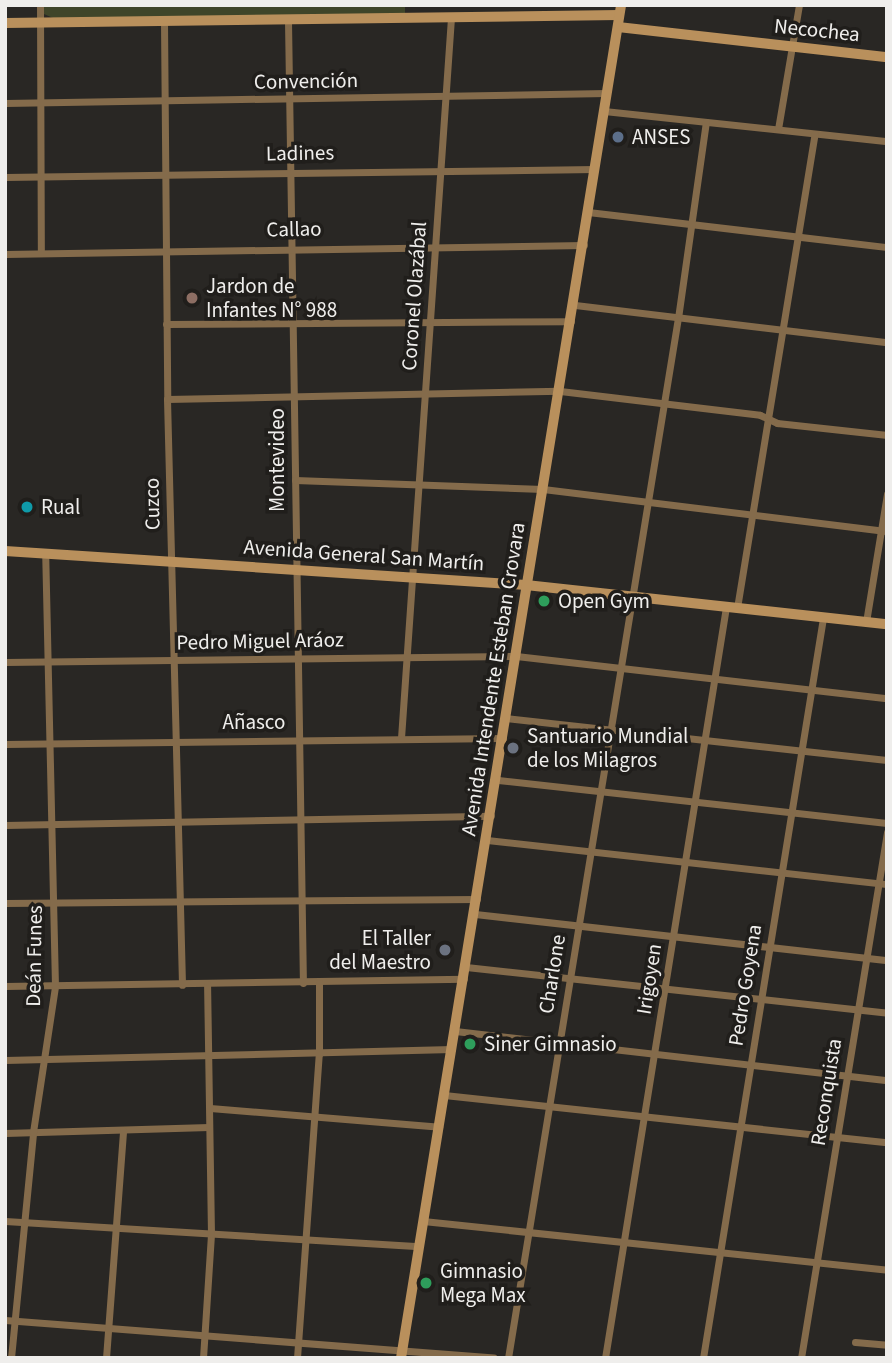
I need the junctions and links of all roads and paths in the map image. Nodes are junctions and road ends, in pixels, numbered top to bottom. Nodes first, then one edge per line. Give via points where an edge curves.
1 (40, 5) edge
2 (799, 5) edge
3 (620, 10) edge
4 (451, 16) junction
5 (288, 21) junction
6 (164, 22) junction
7 (5, 23) edge
8 (40, 23) junction
9 (618, 27) junction
10 (792, 46) junction
11 (887, 57) edge
12 (607, 93) junction
13 (446, 96) junction
14 (290, 99) junction
15 (166, 100) junction
16 (40, 102) junction
17 (5, 103) edge
18 (604, 111) junction
19 (706, 122) junction
20 (778, 129) junction
21 (815, 134) junction
22 (887, 141) edge
23 (594, 169) junction
24 (290, 170) junction
25 (441, 170) junction
26 (167, 173) junction
27 (41, 176) junction
28 (5, 177) edge
29 (589, 212) junction
30 (693, 224) junction
31 (799, 237) junction
32 (435, 245) junction
33 (584, 246) junction
34 (292, 247) junction
35 (887, 247) edge
36 (166, 248) junction
37 (41, 251) junction
38 (5, 254) edge
39 (575, 305) junction
40 (678, 318) junction
41 (294, 320) junction
42 (431, 320) junction
43 (571, 321) junction
44 (166, 324) junction
45 (785, 330) junction
46 (887, 342) edge
47 (560, 391) junction
48 (424, 395) junction
49 (295, 396) junction
50 (167, 399) junction
51 (664, 402) junction
52 (770, 419) junction
53 (887, 435) edge
54 (295, 480) junction
55 (417, 485) junction
56 (543, 489) junction
57 (887, 494) edge
58 (647, 504) junction
59 (754, 514) junction
60 (884, 531) edge
61 (5, 551) edge
62 (45, 553) junction
63 (171, 561) junction
64 (296, 571) junction
65 (409, 578) junction
66 (526, 585) junction
67 (632, 596) junction
68 (726, 607) junction
69 (737, 608) junction
70 (823, 618) junction
71 (866, 622) junction
72 (887, 624) edge
73 (406, 656) junction
74 (516, 656) junction
75 (298, 658) junction
76 (48, 661) junction
77 (173, 661) junction
78 (5, 662) edge
79 (620, 669) junction
80 (716, 679) junction
81 (811, 690) junction
82 (887, 698) edge
83 (506, 718) junction
84 (609, 729) junction
85 (401, 738) junction
86 (503, 738) junction
87 (176, 740) junction
88 (299, 740) junction
89 (706, 740) junction
90 (49, 743) junction
91 (5, 744) edge
92 (803, 751) junction
93 (887, 760) edge
94 (498, 780) junction
95 (600, 790) junction
96 (696, 802) junction
97 (793, 811) junction
98 (491, 816) junction
99 (301, 820) junction
100 (178, 822) junction
101 (52, 823) junction
102 (887, 823) edge
103 (5, 825) edge
104 (887, 832) edge
105 (487, 840) junction
106 (590, 850) junction
107 (686, 861) junction
108 (782, 872) junction
109 (883, 883) edge
110 (302, 899) junction
111 (477, 899) junction
112 (179, 901) junction
113 (52, 902) junction
114 (5, 903) edge
115 (475, 914) junction
116 (578, 926) junction
117 (674, 936) junction
118 (768, 948) junction
119 (865, 958) junction
120 (887, 960) edge
121 (466, 967) junction
122 (568, 978) junction
123 (464, 979) junction
124 (303, 983) junction
125 (319, 983) junction
126 (207, 984) junction
127 (181, 985) junction
128 (5, 986) edge
129 (55, 986) junction
130 (665, 988) junction
131 (760, 999) junction
132 (856, 1009) junction
133 (887, 1013) edge
134 (455, 1031) junction
135 (559, 1044) junction
136 (452, 1049) junction
137 (319, 1054) junction
138 (655, 1054) junction
139 (208, 1056) junction
140 (44, 1059) junction
141 (5, 1060) edge
142 (751, 1065) junction
143 (847, 1076) junction
144 (887, 1080) edge
145 (444, 1095) junction
146 (550, 1105) junction
147 (209, 1108) junction
148 (645, 1114) junction
149 (315, 1117) junction
150 (740, 1125) junction
151 (209, 1127) junction
152 (439, 1127) junction
153 (123, 1131) junction
154 (33, 1132) junction
155 (5, 1133) edge
156 (837, 1136) junction
157 (887, 1142) edge
158 (5, 1221) edge
159 (422, 1221) junction
160 (23, 1223) junction
161 (116, 1228) junction
162 (526, 1231) junction
163 (211, 1234) junction
164 (306, 1239) junction
165 (623, 1241) junction
166 (419, 1246) junction
167 (720, 1253) junction
168 (816, 1264) junction
169 (887, 1270) edge
170 (9, 1320) edge
171 (108, 1327) junction
172 (205, 1333) junction
173 (298, 1340) junction
174 (855, 1342) dead end
175 (887, 1345) edge
176 (401, 1353) edge
177 (10, 1358) edge
178 (106, 1358) edge
179 (203, 1358) edge
180 (297, 1358) edge
181 (494, 1358) edge
182 (508, 1358) edge
183 (605, 1358) edge
184 (703, 1358) edge
185 (801, 1358) edge

1 - 8 street
2 - 10 street
3 - 4 main road
3 - 9 main road, Avenida Intendente Esteban Crovara
4 - 5 main road
4 - 13 street, Coronel Olazábal
5 - 6 main road
5 - 14 street, Montevideo
6 - 8 main road
6 - 15 street, Cuzco
7 - 8 main road
8 - 16 street
9 - 10 main road, Necochea
9 - 12 main road, Avenida Intendente Esteban Crovara
10 - 11 main road, Necochea
10 - 20 street
12 - 13 street, Convención
12 - 18 main road, Avenida Intendente Esteban Crovara
13 - 14 street, Convención
13 - 25 street, Coronel Olazábal
14 - 15 street, Convención
14 - 24 street, Montevideo
15 - 16 street, Convención
15 - 26 street, Cuzco
16 - 17 street, Convención
16 - 27 street
18 - 19 street
18 - 23 main road, Avenida Intendente Esteban Crovara
19 - 20 street
19 - 30 street, Charlone
20 - 21 street
21 - 22 street
21 - 31 street
23 - 25 street, Ladines
23 - 29 main road, Avenida Intendente Esteban Crovara
24 - 25 street, Ladines
24 - 26 street, Ladines
24 - 34 street, Montevideo
25 - 32 street, Coronel Olazábal
26 - 27 street, Ladines
26 - 36 street, Cuzco
27 - 28 street, Ladines
27 - 37 street
29 - 30 street
29 - 33 main road, Avenida Intendente Esteban Crovara
30 - 31 street
30 - 40 street, Charlone
31 - 35 street
31 - 45 street
32 - 33 street, Callao
32 - 34 street, Callao
32 - 42 street, Coronel Olazábal
33 - 39 main road, Avenida Intendente Esteban Crovara
34 - 36 street, Callao
34 - 41 street, Montevideo
36 - 37 street, Callao
36 - 44 street, Cuzco
37 - 38 street, Callao
39 - 40 street
39 - 43 main road, Avenida Intendente Esteban Crovara
40 - 45 street
40 - 51 street, Charlone
41 - 42 street
41 - 44 street
41 - 49 street, Montevideo
42 - 43 street
42 - 48 street, Coronel Olazábal
43 - 47 main road, Avenida Intendente Esteban Crovara
44 - 50 street, Cuzco
45 - 46 street
45 - 52 street
47 - 48 street
47 - 51 street
47 - 56 main road, Avenida Intendente Esteban Crovara
48 - 49 street
48 - 55 street, Coronel Olazábal
49 - 50 street
49 - 54 street, Montevideo
50 - 63 street, Cuzco
51 - 52 street
51 - 58 street, Charlone
52 - 53 street
52 - 59 street
54 - 55 street
54 - 64 street, Montevideo
55 - 56 street
55 - 65 street, Coronel Olazábal
56 - 58 street
56 - 66 main road, Avenida Intendente Esteban Crovara
57 - 60 street
58 - 59 street
58 - 67 street, Charlone
59 - 60 street
59 - 69 street
60 - 71 street
61 - 62 main road, Avenida General San Martín
62 - 63 main road, Avenida General San Martín
62 - 76 street, Deán Funes
63 - 64 main road, Avenida General San Martín
63 - 77 street, Cuzco
64 - 65 main road, Avenida General San Martín
64 - 75 street, Montevideo
65 - 66 main road, Avenida General San Martín
65 - 73 street, Coronel Olazábal
66 - 67 main road, Avenida General San Martín
66 - 74 main road, Avenida Intendente Esteban Crovara
67 - 68 main road, Avenida General San Martín
67 - 79 street, Charlone
68 - 69 main road, Avenida General San Martín
68 - 80 street, Irigoyen
69 - 70 main road, Avenida General San Martín
70 - 71 main road, Avenida General San Martín
70 - 81 street, Pedro Goyena
71 - 72 main road, Avenida General San Martín
73 - 74 street, Pedro Miguel Aráoz
73 - 75 street, Pedro Miguel Aráoz
73 - 85 street, Coronel Olazábal
74 - 79 street, Pedro Miguel Aráoz
74 - 83 main road, Avenida Intendente Esteban Crovara
75 - 77 street, Pedro Miguel Aráoz
75 - 88 street, Montevideo
76 - 77 street, Pedro Miguel Aráoz
76 - 78 street, Pedro Miguel Aráoz
76 - 90 street, Deán Funes
77 - 87 street, Cuzco
79 - 80 street, Pedro Miguel Aráoz
79 - 84 street, Charlone
80 - 81 street, Pedro Miguel Aráoz
80 - 89 street, Irigoyen
81 - 82 street, Pedro Miguel Aráoz
81 - 92 street, Pedro Goyena
83 - 84 street
83 - 86 main road, Avenida Intendente Esteban Crovara
84 - 89 street
84 - 95 street, Charlone
85 - 86 street, Añasco
85 - 88 street, Añasco
86 - 94 main road, Avenida Intendente Esteban Crovara
87 - 88 street, Añasco
87 - 90 street, Añasco
87 - 100 street, Cuzco
88 - 99 street, Montevideo
89 - 92 street
89 - 96 street, Irigoyen
90 - 91 street, Añasco
90 - 101 street, Deán Funes
92 - 93 street
92 - 97 street, Pedro Goyena
94 - 95 street
94 - 98 main road, Avenida Intendente Esteban Crovara
95 - 96 street
95 - 106 street, Charlone
96 - 97 street
96 - 107 street, Irigoyen
97 - 102 street
97 - 108 street, Pedro Goyena
98 - 99 street
98 - 105 main road, Avenida Intendente Esteban Crovara
99 - 100 street
99 - 110 street, Montevideo
100 - 101 street
100 - 112 street, Cuzco
101 - 103 street
101 - 113 street, Deán Funes
104 - 109 street, Reconquista
105 - 106 street
105 - 111 main road, Avenida Intendente Esteban Crovara
106 - 107 street
106 - 116 street, Charlone
107 - 108 street
107 - 117 street, Irigoyen
108 - 109 street
108 - 118 street, Pedro Goyena
109 - 119 street, Reconquista
110 - 111 street
110 - 112 street
110 - 124 street, Montevideo
111 - 115 main road, Avenida Intendente Esteban Crovara
112 - 113 street
112 - 127 street, Cuzco
113 - 114 street
113 - 129 street, Deán Funes
115 - 116 street
115 - 121 main road, Avenida Intendente Esteban Crovara
116 - 117 street
116 - 122 street, Charlone
117 - 118 street
117 - 130 street, Irigoyen
118 - 119 street
118 - 131 street, Pedro Goyena
119 - 120 street
119 - 132 street, Reconquista
121 - 122 street
121 - 123 main road, Avenida Intendente Esteban Crovara
122 - 130 street
122 - 135 street, Charlone
123 - 125 street
123 - 134 main road, Avenida Intendente Esteban Crovara
124 - 125 street
124 - 126 street
125 - 137 street
126 - 127 street
126 - 139 street
127 - 129 street
128 - 129 street
129 - 140 street, Deán Funes
130 - 131 street
130 - 138 street, Irigoyen
131 - 132 street
131 - 142 street, Pedro Goyena
132 - 133 street
132 - 143 street, Reconquista
134 - 135 street
134 - 136 main road, Avenida Intendente Esteban Crovara
135 - 138 street
135 - 146 street, Charlone
136 - 137 street
136 - 145 main road, Avenida Intendente Esteban Crovara
137 - 139 street
137 - 149 street
138 - 142 street
138 - 148 street, Irigoyen
139 - 140 street
139 - 147 street
140 - 141 street
140 - 154 street, Deán Funes
142 - 143 street
142 - 150 street, Pedro Goyena
143 - 144 street
143 - 156 street, Reconquista
145 - 146 street
145 - 152 main road, Avenida Intendente Esteban Crovara
146 - 148 street
146 - 162 street, Charlone
147 - 149 street
147 - 151 street
148 - 150 street
148 - 165 street, Irigoyen
149 - 152 street
149 - 164 street
150 - 156 street
150 - 167 street, Pedro Goyena
151 - 153 street
151 - 163 street
152 - 159 main road, Avenida Intendente Esteban Crovara
153 - 154 street
153 - 161 street
154 - 155 street
154 - 160 street, Deán Funes
156 - 157 street
156 - 168 street, Reconquista
158 - 160 street
159 - 162 street
159 - 166 main road, Avenida Intendente Esteban Crovara
160 - 161 street
160 - 170 street, Deán Funes
161 - 163 street
161 - 171 street
162 - 165 street
162 - 182 street, Charlone
163 - 164 street
163 - 172 street
164 - 166 street
164 - 173 street
165 - 167 street
165 - 183 street, Irigoyen
166 - 176 main road, Avenida Intendente Esteban Crovara
167 - 168 street
167 - 184 street, Pedro Goyena
168 - 169 street
168 - 185 street, Reconquista
170 - 171 street
170 - 177 street, Deán Funes
171 - 172 street
171 - 178 street
172 - 173 street
172 - 179 street
173 - 176 street
173 - 180 street
174 - 175 street
176 - 181 street

